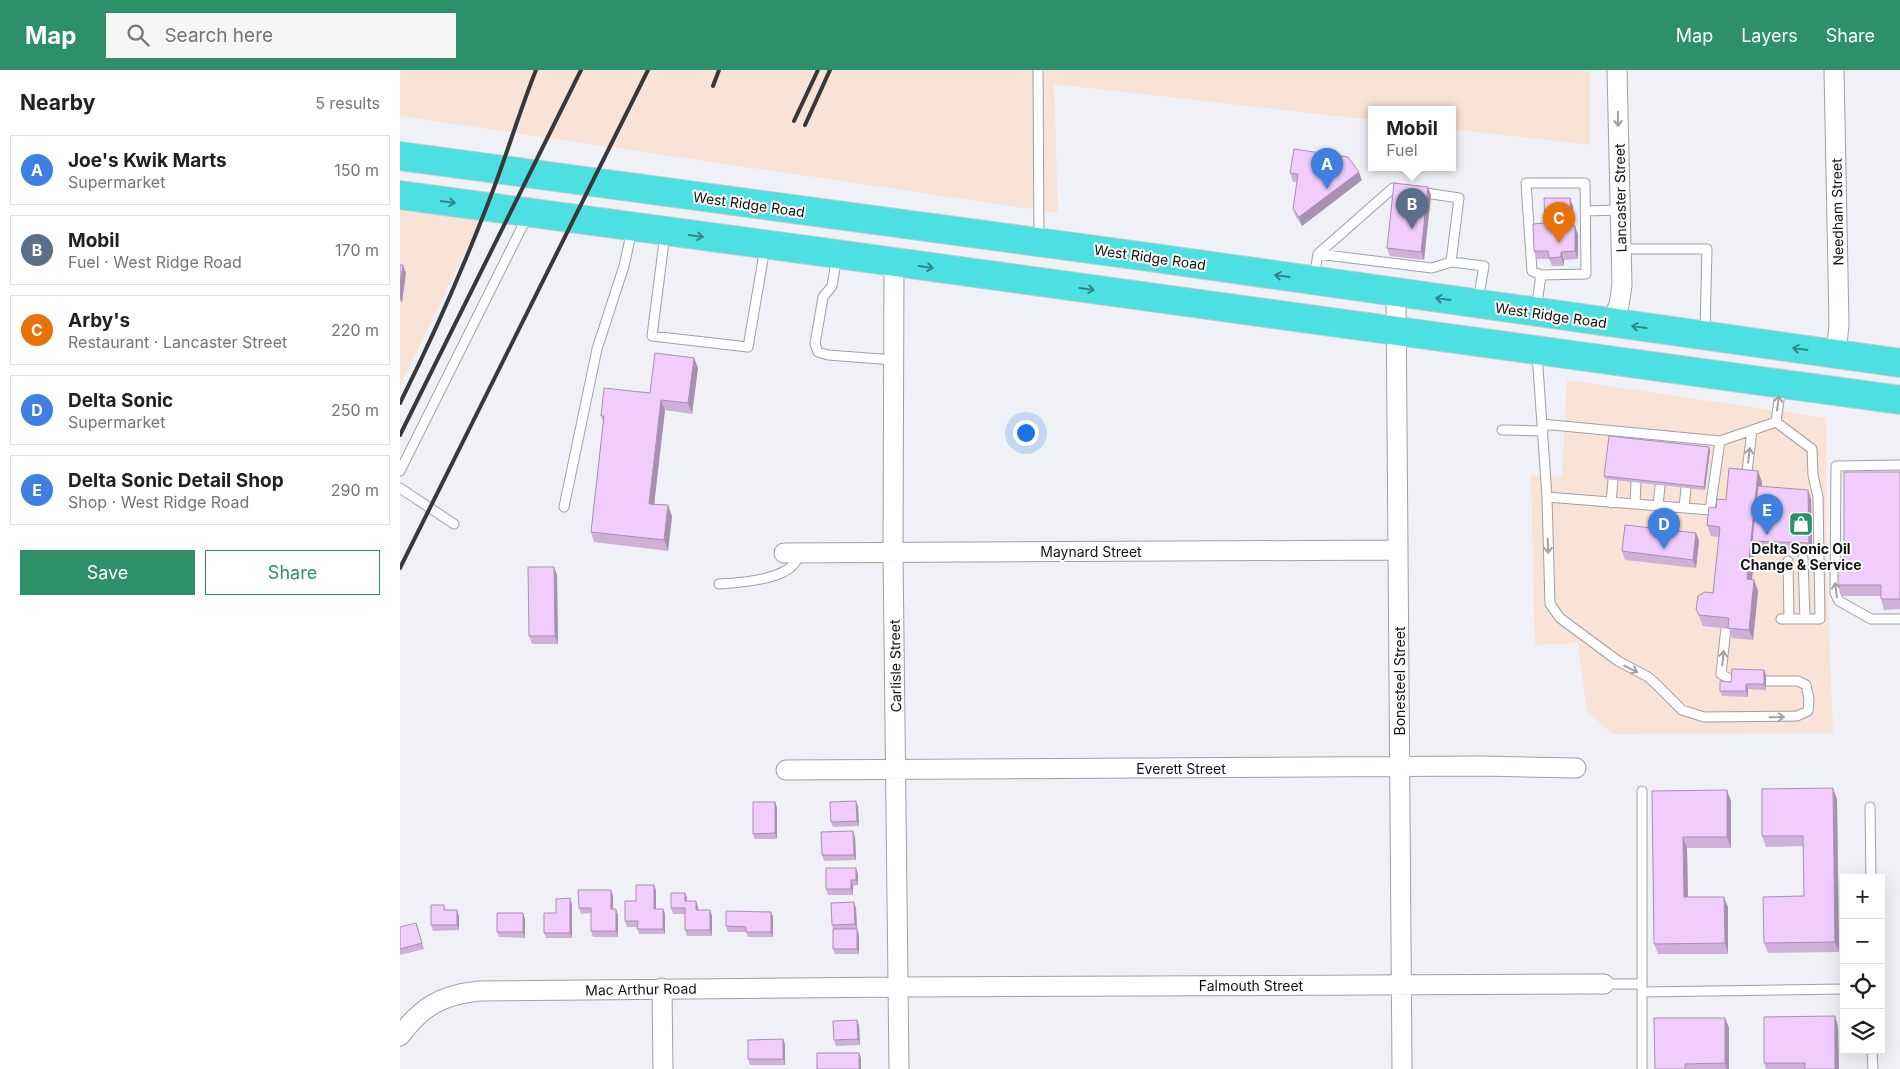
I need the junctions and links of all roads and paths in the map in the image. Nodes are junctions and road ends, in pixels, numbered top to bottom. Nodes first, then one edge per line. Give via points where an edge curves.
1 (1038, 70) edge
2 (1617, 70) edge
3 (1834, 70) edge
4 (400, 156) edge
5 (400, 195) edge
6 (1620, 210) junction
7 (1586, 211) junction
8 (529, 213) junction
9 (632, 227) junction
10 (665, 232) junction
11 (1039, 242) junction
12 (766, 245) junction
13 (1621, 250) junction
14 (1318, 254) junction
15 (837, 255) junction
16 (1451, 262) junction
17 (894, 263) junction
18 (1540, 275) junction
19 (1313, 280) junction
20 (1396, 292) junction
21 (1477, 304) junction
22 (1535, 312) junction
23 (1612, 323) junction
24 (1397, 329) junction
25 (1704, 336) junction
26 (1537, 350) junction
27 (1836, 354) junction
28 (894, 360) junction
29 (1900, 363) edge
30 (1781, 383) junction
31 (1900, 400) edge
32 (1776, 422) junction
33 (1542, 428) junction
34 (1502, 430) dead end
35 (1752, 430) junction
36 (1616, 431) junction
37 (1690, 438) junction
38 (1615, 441) edge
39 (1720, 441) junction
40 (1689, 448) edge
41 (1900, 465) edge
42 (400, 471) edge
43 (1613, 480) edge
44 (1746, 480) edge
45 (1636, 482) edge
46 (1660, 486) edge
47 (400, 488) edge
48 (1686, 488) edge
49 (1547, 498) junction
50 (1611, 503) junction
51 (1635, 504) junction
52 (1658, 506) junction
53 (564, 507) dead end
54 (1684, 508) junction
55 (454, 524) dead end
56 (1398, 550) junction
57 (894, 552) junction
58 (792, 553) joint
59 (1803, 558) dead end
60 (1788, 561) dead end
61 (719, 584) dead end
62 (1805, 619) junction
63 (1900, 619) edge
64 (1726, 628) edge
65 (1734, 681) edge
66 (1766, 681) edge
67 (1400, 767) junction
68 (1576, 768) dead end
69 (786, 770) dead end
70 (897, 770) junction
71 (1642, 791) dead end
72 (1870, 806) dead end
73 (1871, 874) edge
74 (1401, 984) junction
75 (1604, 984) joint
76 (898, 987) junction
77 (662, 988) junction
78 (1642, 988) junction
79 (1840, 989) edge
80 (400, 1036) edge
81 (1872, 1054) edge
82 (663, 1069) edge
83 (899, 1069) edge
84 (1402, 1069) edge
85 (1642, 1069) edge
86 (1873, 1069) edge

1 - 11 lane
2 -> 6 street, Lancaster Street
3 - 27 street, Needham Street via 1839,325
4 - 11 highway, West Ridge Road
5 -> 8 highway
6 - 7 lane
6 - 13 street, Lancaster Street
7 - 18 lane via 1586,274
7 - 18 lane via 1585,183 1526,182 1532,271
8 - 9 highway
8 - 42 lane
9 - 10 highway
9 - 53 lane via 624,266 597,349
10 -> 12 highway
10 - 12 lane via 652,336 748,347
19 -> 11 highway, West Ridge Road
12 - 15 highway
13 - 23 street, Lancaster Street via 1621,294
13 - 25 lane via 1707,248
14 - 16 lane via 1432,268
14 - 16 lane via 1393,188 1458,198
14 - 19 lane
15 - 17 highway
15 - 28 lane via 832,286 824,297 815,344 818,352 828,356
16 - 21 lane via 1484,266
17 -> 24 highway
17 - 28 street, Carlisle Street
18 - 22 lane
19 - 20 highway, West Ridge Road
21 -> 20 highway, West Ridge Road
20 - 24 street, Bonesteel Street
21 - 22 highway, West Ridge Road
22 - 23 highway, West Ridge Road
25 -> 23 highway, West Ridge Road
24 - 26 highway
24 - 56 street, Bonesteel Street
27 -> 25 highway, West Ridge Road
26 - 30 highway
26 - 33 lane
27 - 29 highway, West Ridge Road
28 - 57 street, Carlisle Street
30 - 31 highway
32 -> 30 lane
32 - 35 lane
32 - 62 lane via 1812,449 1818,497 1820,619
33 - 34 lane
33 - 36 lane
33 - 49 lane
35 - 39 lane
44 -> 35 lane
36 - 37 lane via 1639,438
36 - 38 lane
37 - 39 lane
37 - 40 lane
39 - 54 lane via 1710,510
63 -> 41 lane via 1870,619 1839,601 1835,593 1836,466
43 - 50 lane
45 - 51 lane
46 - 52 lane
47 - 55 lane
48 - 54 lane
49 - 50 lane
49 -> 66 lane via 1550,604 1560,618 1618,661 1648,677 1682,710 1704,717 1797,716 1808,711 1806,685 1798,681
50 - 51 lane
51 - 52 lane
52 - 54 lane
56 - 57 street, Maynard Street
56 - 67 street, Bonesteel Street
57 - 58 street, Maynard Street
57 - 70 street, Carlisle Street
58 - 61 lane via 792,567 778,573 750,582
59 - 62 lane
60 - 62 lane via 1785,619
65 -> 64 lane via 1721,674
67 - 68 street, Everett Street
67 - 70 street, Everett Street
67 - 74 street, Bonesteel Street
69 - 70 street, Everett Street
70 - 76 street, Carlisle Street
71 - 78 lane
72 - 73 lane
74 - 75 street, Falmouth Street
74 - 76 street, Falmouth Street
74 - 84 street, Bonesteel Street
75 - 78 lane
76 - 77 street, Mac Arthur Road
76 - 83 street, Carlisle Street
77 - 80 street, Mac Arthur Road via 458,993 423,1010
77 - 82 street
78 - 79 lane
78 - 85 lane
81 - 86 lane

